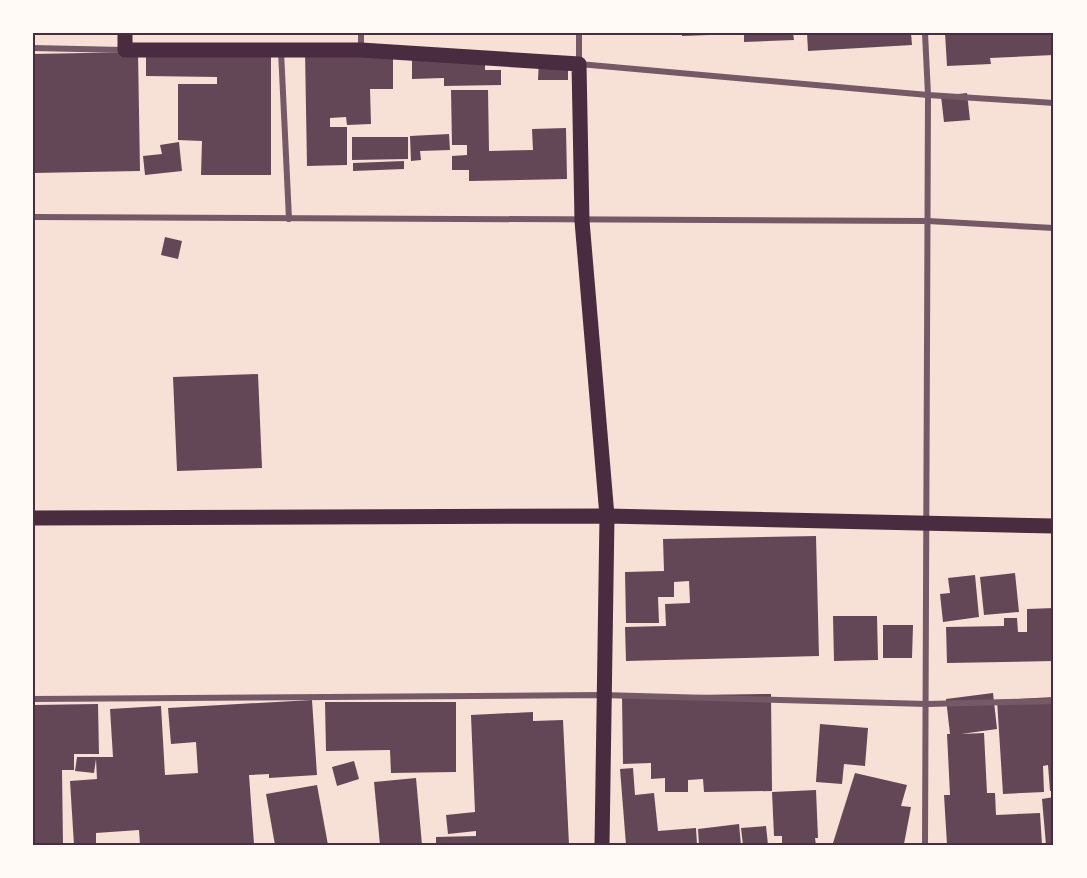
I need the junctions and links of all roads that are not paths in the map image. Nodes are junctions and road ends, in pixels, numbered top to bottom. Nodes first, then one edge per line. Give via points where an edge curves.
1 (125, 33) edge
2 (361, 33) edge
3 (579, 33) edge
4 (925, 33) edge
5 (33, 48) edge
6 (125, 50) junction
7 (281, 50) junction
8 (361, 50) junction
9 (579, 64) junction
10 (928, 95) junction
11 (1054, 103) edge
12 (33, 217) edge
13 (289, 219) junction
14 (582, 221) junction
15 (928, 221) junction
16 (1054, 228) edge
17 (607, 516) junction
18 (33, 518) edge
19 (927, 524) junction
20 (1054, 526) edge
21 (603, 695) junction
22 (33, 699) edge
23 (1054, 701) edge
24 (927, 704) junction
25 (602, 845) edge
26 (925, 845) edge

1 - 6 main road
2 - 8 street
3 - 9 street
4 - 10 street
5 - 6 street
6 - 7 main road
7 - 8 main road
7 - 13 street
8 - 9 main road
9 - 10 street
9 - 14 main road
10 - 11 street
10 - 15 street
12 - 13 street
13 - 14 street
14 - 15 street
14 - 17 main road
15 - 16 street
15 - 19 street
17 - 18 main road
17 - 19 main road
17 - 21 main road
19 - 20 main road
19 - 24 street
21 - 22 street
21 - 24 street
21 - 25 main road
23 - 24 street
24 - 26 street

